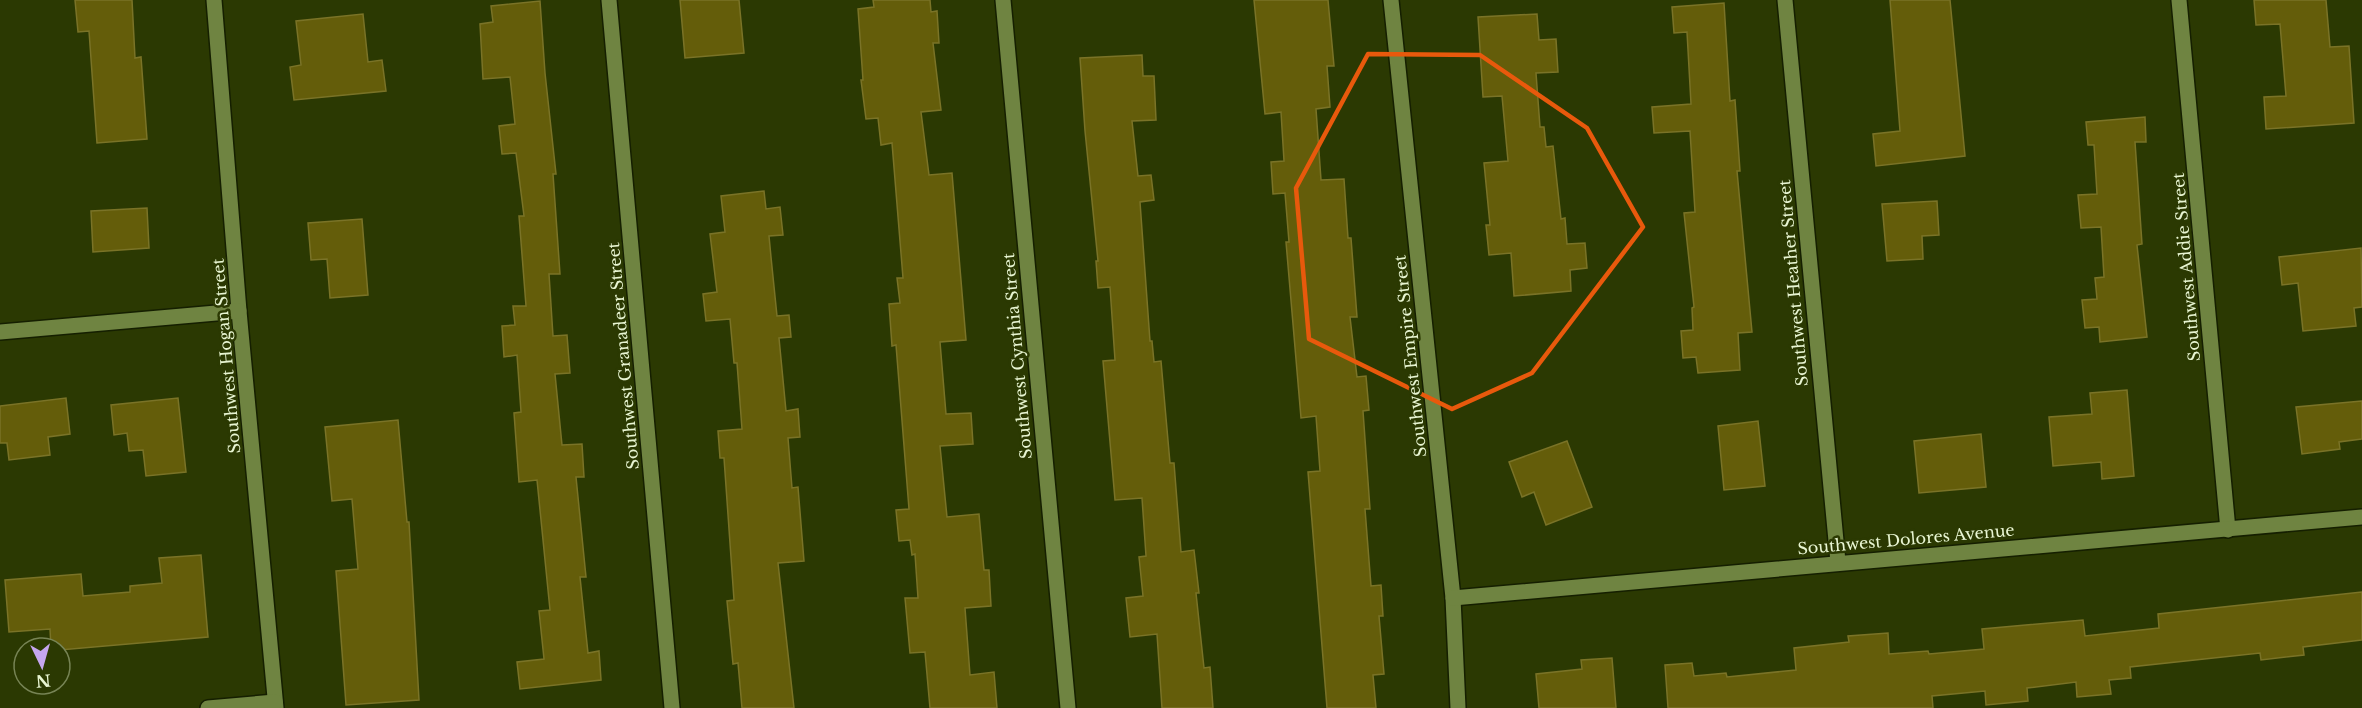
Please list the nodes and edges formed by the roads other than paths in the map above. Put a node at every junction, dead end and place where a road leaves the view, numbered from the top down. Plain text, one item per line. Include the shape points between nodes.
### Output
1 (214, 0) edge
2 (609, 0) edge
3 (1003, 0) edge
4 (1391, 0) edge
5 (1785, 0) edge
6 (2179, 0) edge
7 (239, 311) junction
8 (0, 332) edge
9 (2362, 517) edge
10 (2228, 530) junction
11 (1838, 562) junction
12 (1453, 598) junction
13 (275, 705) edge
14 (208, 708) edge
15 (672, 708) edge
16 (1068, 708) edge
17 (1458, 708) edge

1 - 7 street, Southwest Hogan Street
2 - 15 street, Southwest Granadeer Street
3 - 16 street, Southwest Cynthia Street
4 - 12 street, Southwest Empire Street
5 - 11 street, Southwest Heather Street
6 - 10 street, Southwest Addie Street
7 - 8 street
7 - 13 street, Southwest Hogan Street
9 - 10 street, Southwest Dolores Avenue
10 - 11 street, Southwest Dolores Avenue
11 - 12 street, Southwest Dolores Avenue
12 - 17 street, Southwest Empire Street
13 - 14 street

